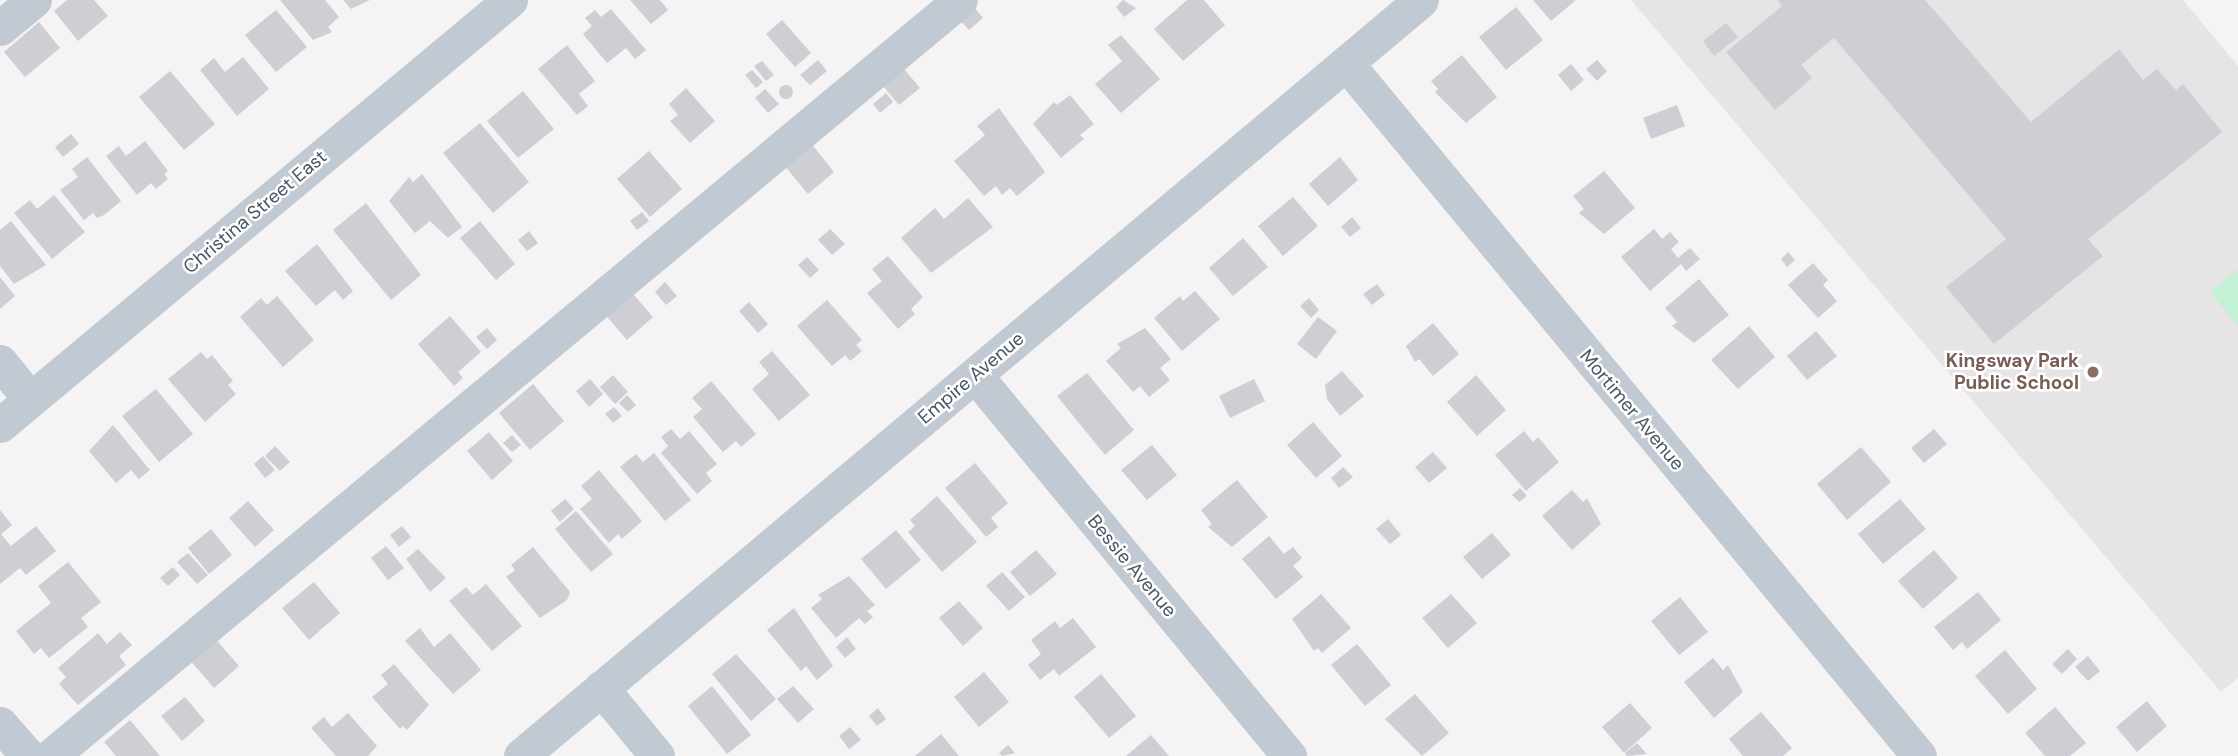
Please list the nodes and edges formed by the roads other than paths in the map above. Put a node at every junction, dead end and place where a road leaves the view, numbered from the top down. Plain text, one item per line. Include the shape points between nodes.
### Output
1 (34, 0) edge
2 (510, 0) edge
3 (960, 0) edge
4 (1421, 0) edge
5 (0, 28) edge
6 (1346, 63) junction
7 (0, 362) edge
8 (975, 375) junction
9 (30, 399) junction
10 (0, 425) edge
11 (601, 688) junction
12 (0, 724) edge
13 (27, 756) edge
14 (51, 756) edge
15 (521, 756) edge
16 (657, 756) edge
17 (1289, 756) edge
18 (1919, 756) edge

1 - 5 street
2 - 9 street, Christina Street East
3 - 14 street
4 - 6 street, Empire Avenue
6 - 8 street, Empire Avenue
6 - 18 street, Mortimer Avenue
7 - 9 street
8 - 11 street, Empire Avenue
8 - 17 street, Bessie Avenue
9 - 10 street, Christina Street East
11 - 15 street, Empire Avenue
11 - 16 street
12 - 13 street

